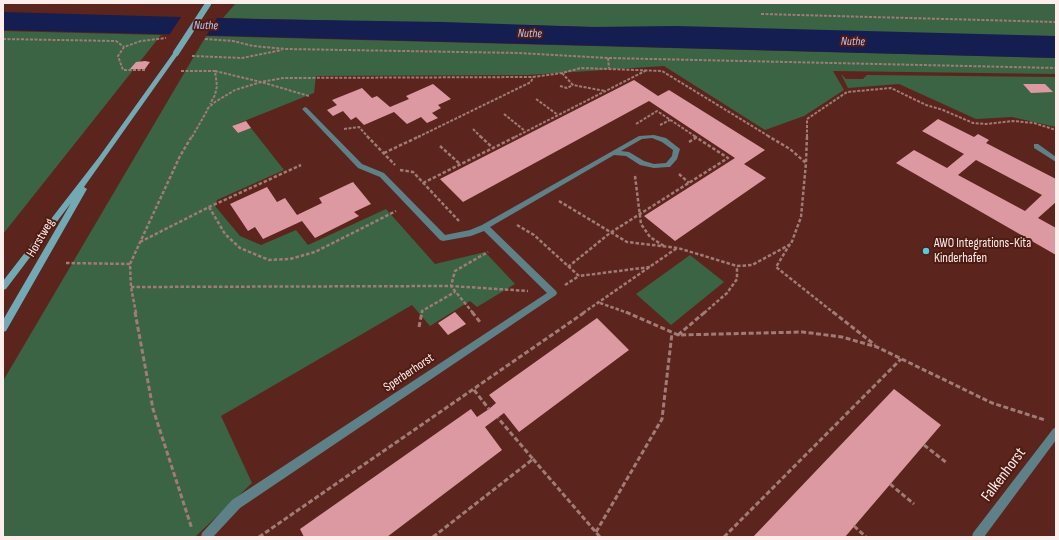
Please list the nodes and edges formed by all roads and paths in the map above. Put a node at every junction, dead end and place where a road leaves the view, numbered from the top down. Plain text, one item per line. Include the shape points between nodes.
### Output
1 (208, 3) edge
2 (761, 14) dead end
3 (1056, 22) edge
4 (166, 38) dead end
5 (3, 39) edge
6 (205, 39) dead end
7 (124, 48) junction
8 (286, 50) junction
9 (189, 56) dead end
10 (608, 58) junction
11 (609, 68) junction
12 (1056, 68) edge
13 (145, 70) dead end
14 (647, 70) junction
15 (179, 71) dead end
16 (215, 71) junction
17 (562, 73) junction
18 (534, 77) junction
19 (261, 82) junction
20 (573, 85) junction
21 (560, 86) dead end
22 (605, 91) junction
23 (310, 96) dead end
24 (536, 99) dead end
25 (208, 109) junction
26 (305, 109) dead end
27 (504, 114) dead end
28 (558, 115) junction
29 (670, 120) dead end
30 (343, 129) dead end
31 (473, 129) dead end
32 (1056, 130) edge
33 (525, 131) junction
34 (440, 146) dead end
35 (1036, 146) dead end
36 (493, 148) junction
37 (384, 153) junction
38 (613, 153) junction
39 (633, 158) junction
40 (101, 159) junction
41 (1056, 160) edge
42 (806, 163) junction
43 (460, 164) junction
44 (301, 165) dead end
45 (423, 183) junction
46 (545, 192) junction
47 (410, 204) junction
48 (209, 207) junction
49 (639, 214) junction
50 (502, 217) junction
51 (485, 227) junction
52 (470, 232) junction
53 (610, 233) junction
54 (140, 242) junction
55 (503, 244) junction
56 (791, 244) junction
57 (664, 247) junction
58 (678, 248) junction
59 (66, 263) dead end
60 (130, 264) junction
61 (737, 266) junction
62 (568, 267) junction
63 (651, 267) junction
64 (579, 276) junction
65 (131, 286) junction
66 (451, 286) junction
67 (3, 287) edge
68 (455, 292) junction
69 (553, 293) junction
70 (600, 303) junction
71 (420, 327) dead end
72 (3, 328) edge
73 (672, 333) junction
74 (678, 334) junction
75 (491, 335) junction
76 (877, 347) junction
77 (901, 358) junction
78 (474, 390) junction
79 (489, 408) dead end
80 (498, 418) dead end
81 (1049, 421) dead end
82 (1056, 432) edge
83 (924, 445) dead end
84 (532, 459) junction
85 (947, 464) dead end
86 (890, 484) dead end
87 (914, 504) dead end
88 (854, 526) dead end
89 (596, 532) junction
90 (194, 537) edge
91 (206, 537) edge
92 (259, 537) edge
93 (433, 537) edge
94 (600, 537) edge
95 (724, 537) edge
96 (866, 537) edge
97 (977, 537) edge

1 - 40 street, Horstweg, bridge via 176,54
2 - 3 path
4 - 7 path via 141,41
5 - 7 path via 116,41
6 - 8 path
7 - 13 path via 118,56 123,70
8 - 9 path via 242,58
8 - 10 path via 519,53
10 - 11 path
10 - 12 path
11 - 14 path
11 - 17 path via 581,68
14 - 22 path
14 - 42 path via 662,71 790,149
15 - 16 path
16 - 19 path
16 - 25 path via 218,86
17 - 18 path
17 - 20 path
18 - 19 path via 283,78
18 - 37 path via 531,82
19 - 23 path
19 - 25 path via 234,90
20 - 21 path via 567,88
20 - 22 path
22 - 28 path
24 - 28 path
25 - 54 path via 180,156
26 - 47 street via 360,166 382,175
27 - 33 path
28 - 33 path
29 - 49 path via 728,158
30 - 37 path via 358,127
31 - 36 path
32 - 42 path via 1013,121 973,123 891,88 847,92 807,119
33 - 36 path
34 - 43 path
35 - 41 street
36 - 43 path
37 - 45 path via 401,171 413,172
38 - 39 street via 627,154
38 - 39 street via 641,137 652,136 677,149 676,157 668,164 654,166
38 - 46 street
39 - 49 path
40 - 67 street, Horstweg
40 - 72 street, Horstweg
42 - 56 path via 801,217
43 - 45 path
44 - 48 path
45 - 52 path
46 - 50 street
46 - 53 path
47 - 48 path via 315,252 290,259 268,260 240,248 225,234
47 - 52 street via 443,238
48 - 54 path
49 - 53 path
49 - 57 path via 641,224 650,237
50 - 51 street
50 - 62 path via 534,235
51 - 52 street
51 - 55 street
53 - 57 path via 627,242
53 - 62 path
54 - 60 path
55 - 66 path via 455,271
55 - 69 street
56 - 61 path via 752,265
56 - 76 path via 776,268
57 - 58 path
58 - 61 path
58 - 63 path
59 - 60 path
60 - 65 path
61 - 74 path via 737,279 727,293
62 - 64 path
63 - 64 path
63 - 70 path
64 - 69 path
65 - 66 path
65 - 90 path via 153,409
66 - 68 path
66 - 69 path
68 - 71 path via 422,311
68 - 75 path
69 - 75 street, Sperberhorst
70 - 73 path via 632,314
70 - 78 path
73 - 74 path
73 - 89 path via 662,418
74 - 76 path via 803,332 842,337
75 - 91 street, Sperberhorst via 236,504
76 - 77 path
77 - 81 path via 992,403
77 - 95 path
78 - 79 path
78 - 92 path
80 - 84 path
82 - 97 street, Falkenhorst
83 - 85 path
84 - 89 path
84 - 93 path
86 - 87 path
88 - 96 path
89 - 94 path

